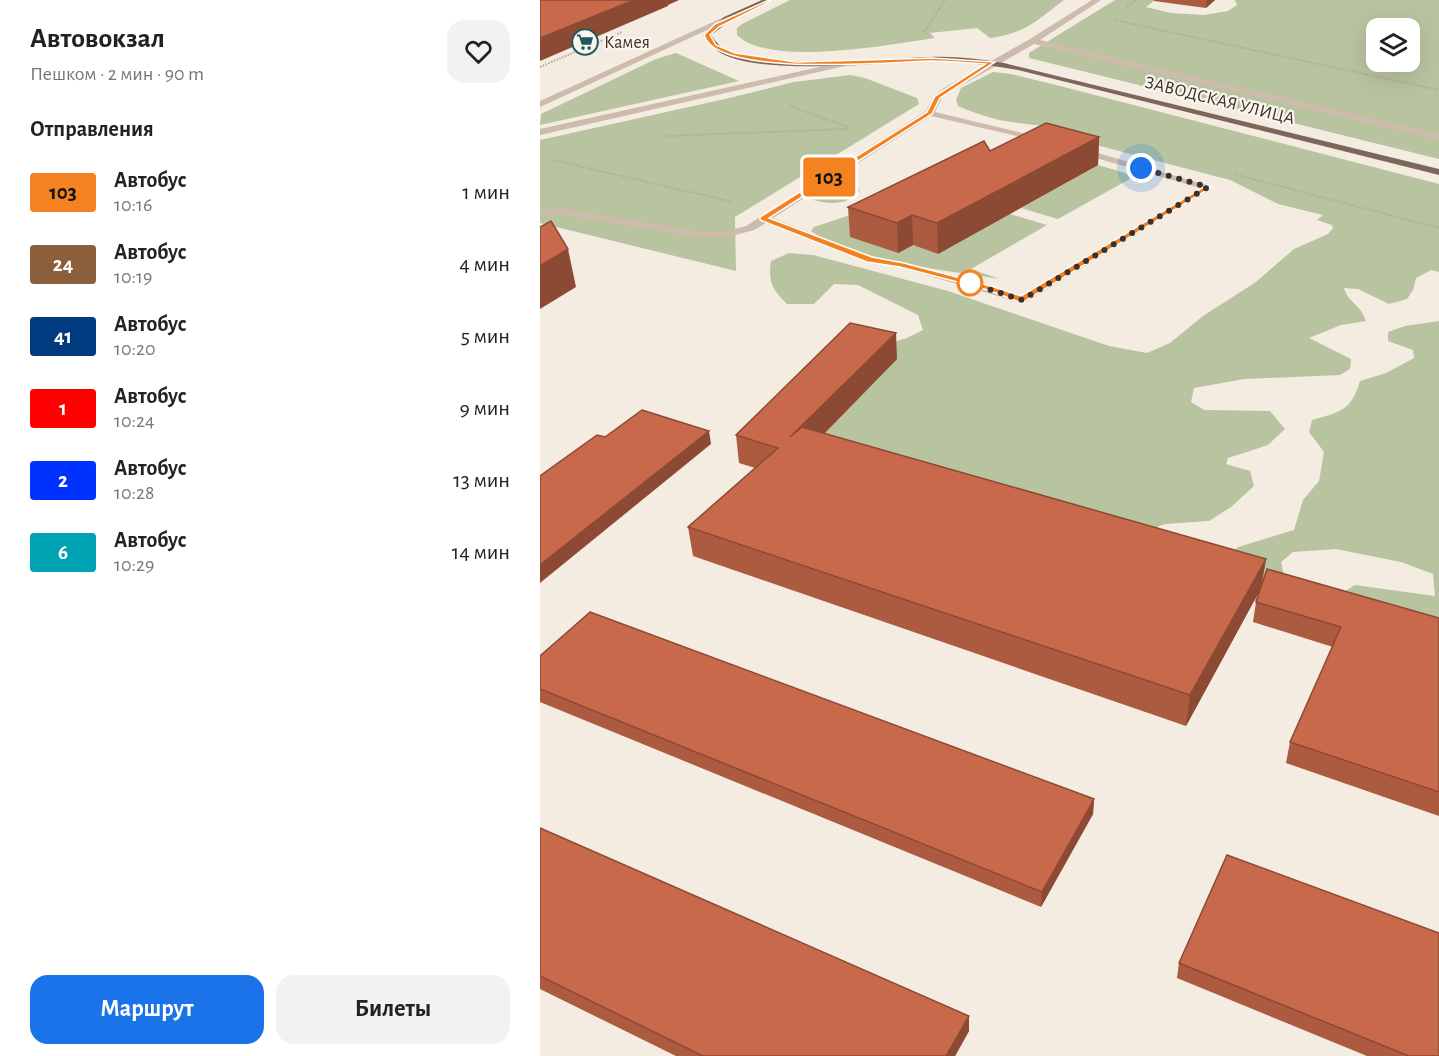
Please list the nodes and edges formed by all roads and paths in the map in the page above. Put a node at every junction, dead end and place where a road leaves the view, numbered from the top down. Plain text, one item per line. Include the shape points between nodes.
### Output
1 (768, 0) edge
2 (945, 0) edge
3 (1097, 0) edge
4 (1136, 0) edge
5 (727, 19) junction
6 (929, 39) dead end
7 (1033, 41) junction
8 (992, 62) junction
9 (842, 64) junction
10 (1439, 90) edge
11 (540, 104) edge
12 (788, 105) dead end
13 (930, 113) junction
14 (540, 132) edge
15 (660, 136) dead end
16 (1439, 136) edge
17 (552, 160) dead end
18 (1439, 172) edge
19 (741, 204) dead end
20 (540, 212) edge
21 (763, 218) junction

1 - 5 main road
2 - 6 path via 923,34
3 - 7 street
4 - 10 path via 1111,19
5 - 9 main road, ЗАВОДСКАЯ УЛИЦА via 707,35 722,50 768,61
5 - 11 street
7 - 8 street
7 - 16 street
8 - 9 main road, ЗАВОДСКАЯ УЛИЦА via 932,59
8 - 13 street via 938,97
8 - 18 main road, ЗАВОДСКАЯ УЛИЦА
9 - 14 street
12 - 15 path via 854,128
13 - 21 street
13 - 21 street via 1208,187 1022,300 912,267 870,260
17 - 19 path
20 - 21 street via 703,235 736,232

